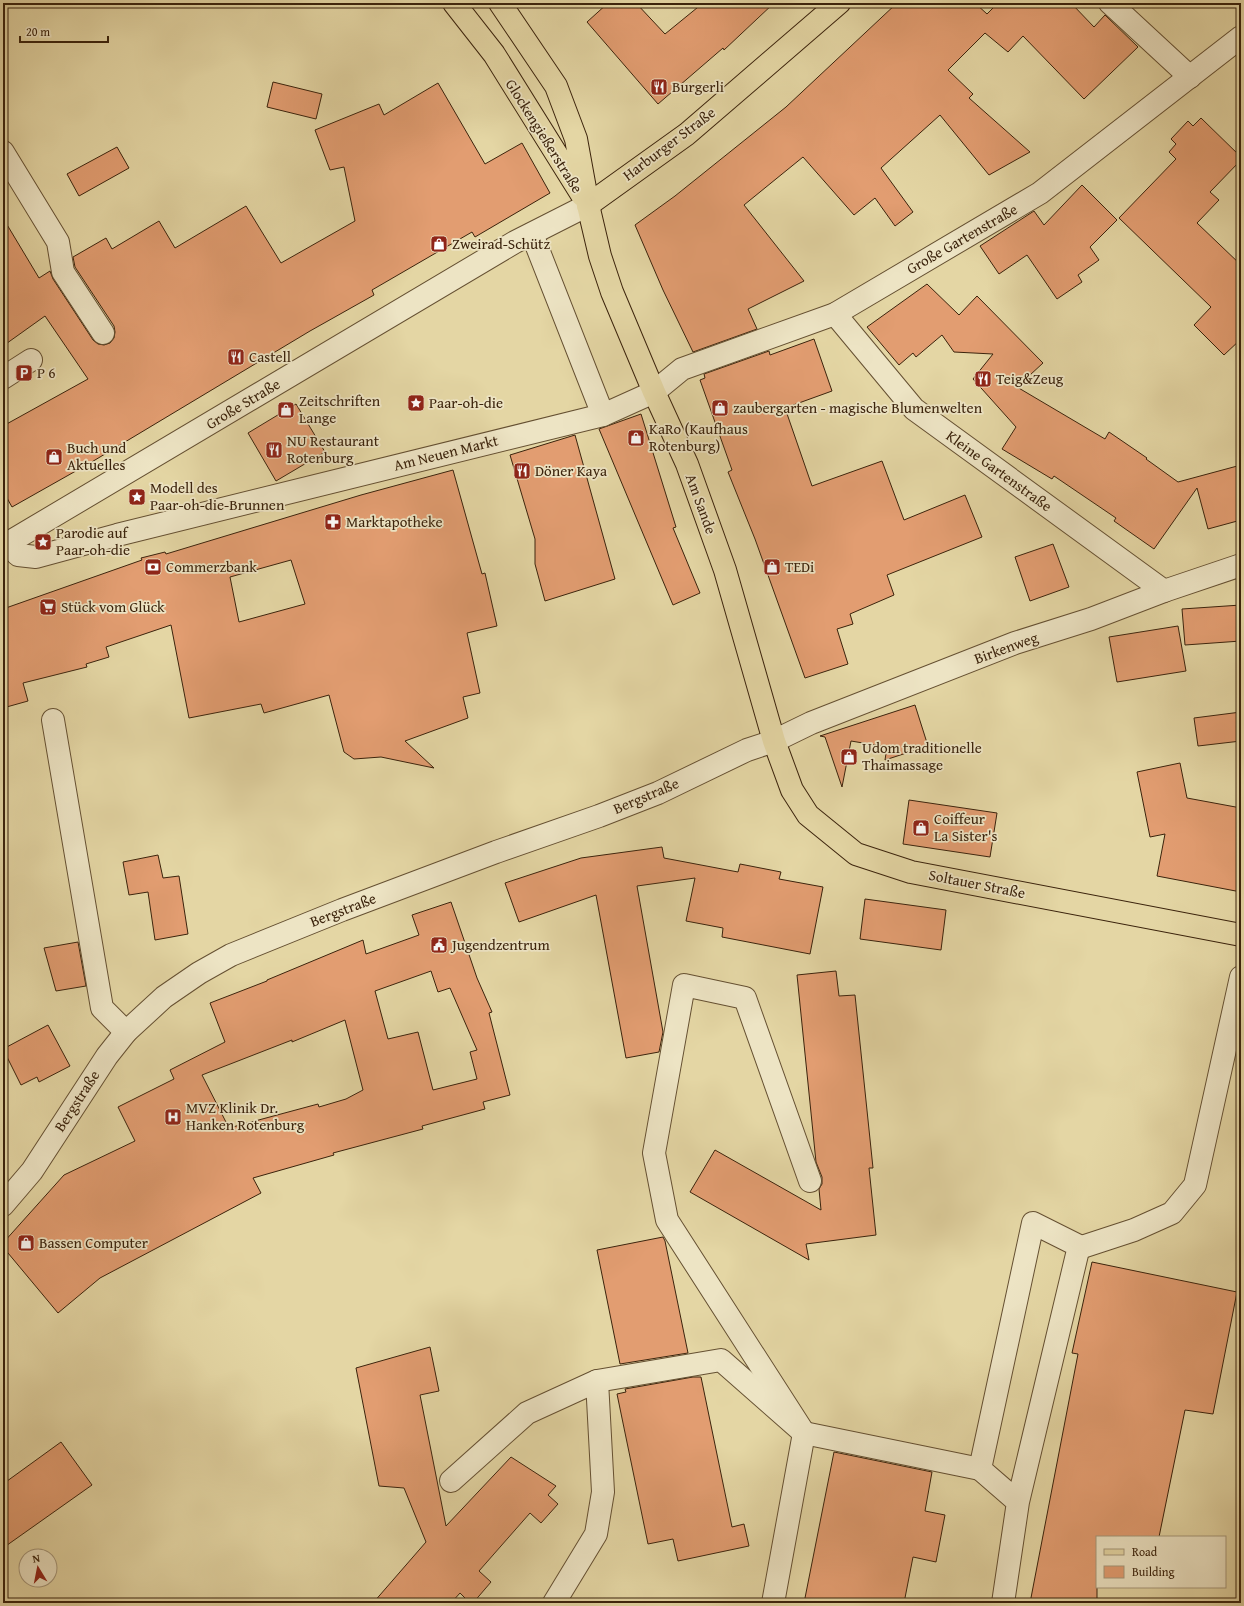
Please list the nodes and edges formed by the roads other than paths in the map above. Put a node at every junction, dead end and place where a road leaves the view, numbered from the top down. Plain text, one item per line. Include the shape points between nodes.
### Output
1 (454, 3) edge
2 (500, 3) edge
3 (839, 3) edge
4 (1110, 3) edge
5 (1241, 37) edge
6 (1190, 77) junction
7 (3, 152) edge
8 (588, 205) junction
9 (532, 234) junction
10 (836, 314) junction
11 (103, 333) dead end
12 (31, 360) dead end
13 (3, 378) edge
14 (654, 392) junction
15 (603, 415) junction
16 (5, 545) edge
17 (1241, 565) edge
18 (1164, 591) junction
19 (53, 720) dead end
20 (774, 741) junction
21 (1241, 934) edge
22 (1241, 976) edge
23 (126, 1032) junction
24 (810, 1181) dead end
25 (3, 1205) edge
26 (1079, 1248) junction
27 (596, 1381) junction
28 (804, 1433) junction
29 (980, 1469) junction
30 (451, 1481) dead end
31 (1018, 1502) junction
32 (554, 1603) edge
33 (773, 1603) edge
34 (1003, 1603) edge

1 - 8 main road, Glockengießerstraße via 494,54
2 - 8 main road, Glockengießerstraße via 556,86 576,139
3 - 8 main road, Harburger Straße via 686,134
4 - 6 street
5 - 6 street, Große Gartenstraße
6 - 10 street, Große Gartenstraße via 1040,193
7 - 11 street via 58,242 63,272
8 - 9 street, Große Straße
8 - 14 main road, Am Sande via 612,292
9 - 15 street
9 - 16 street, Große Straße
10 - 14 street, Große Gartenstraße via 682,369
10 - 18 street, Kleine Gartenstraße via 914,409
12 - 13 street
14 - 15 street, Am Neuen Markt
14 - 20 main road, Am Sande via 687,464 725,570
15 - 16 street, Am Neuen Markt via 36,557 18,556
17 - 18 street, Birkenweg
18 - 20 street, Birkenweg via 1015,643 811,723
19 - 23 street via 102,1008
20 - 21 main road, Soltauer Straße via 792,790 808,814 856,854 911,872
20 - 23 street, Bergstraße via 747,750 658,793 489,854 231,955 164,997
22 - 26 street via 1196,1184 1172,1212 1134,1230
23 - 25 street, Bergstraße via 107,1056 32,1171
24 - 28 street via 745,998 684,986 654,1153 667,1220
26 - 29 street via 1033,1223
26 - 31 street
27 - 28 street via 721,1360
27 - 30 street via 527,1413
27 - 32 street via 603,1492 596,1534
28 - 29 street
28 - 33 street
29 - 31 street
31 - 34 street

